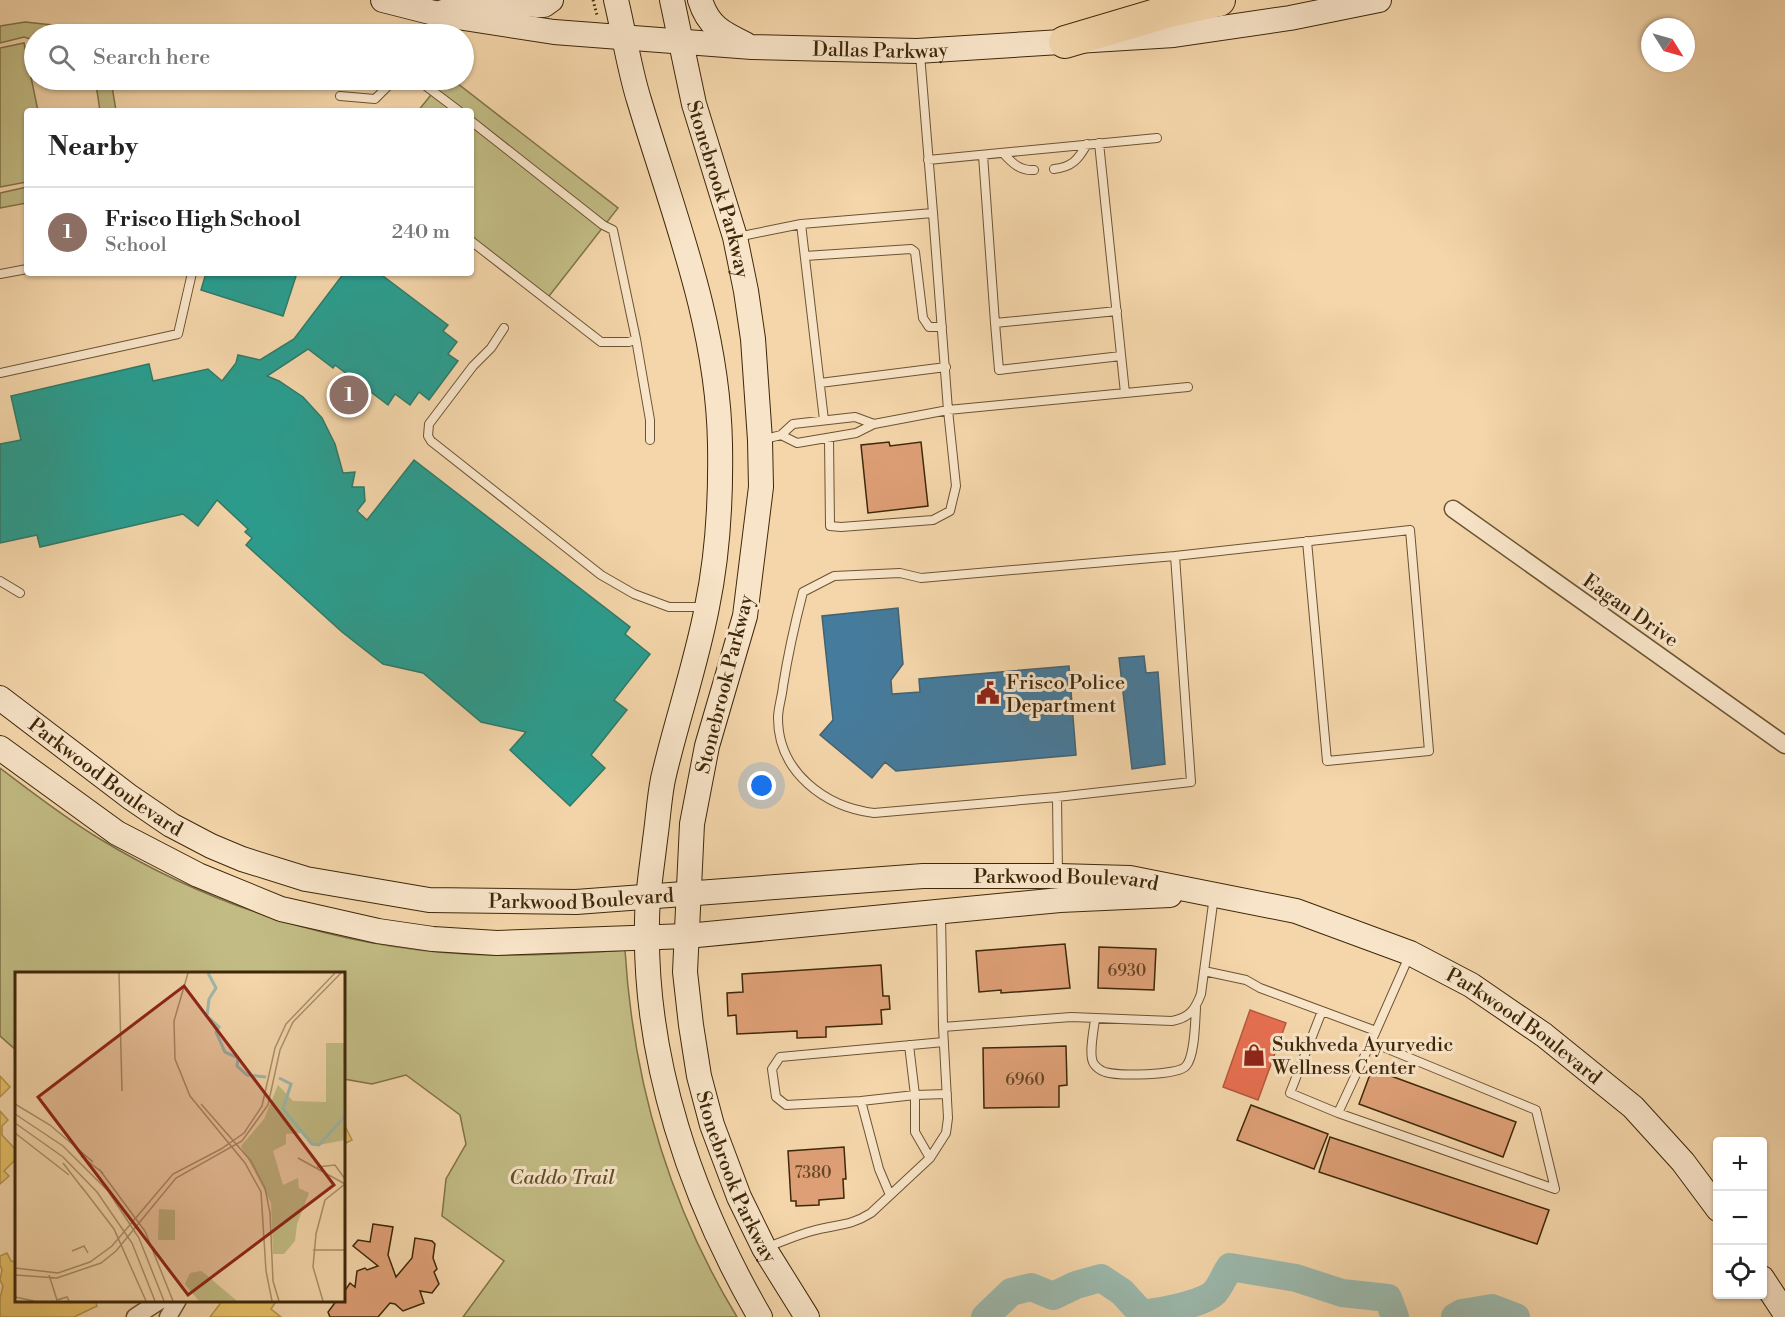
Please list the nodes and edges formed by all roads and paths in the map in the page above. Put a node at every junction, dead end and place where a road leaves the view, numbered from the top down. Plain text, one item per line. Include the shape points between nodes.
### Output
1 (383, 0) edge
2 (551, 0) edge
3 (593, 0) edge
4 (1219, 0) edge
5 (1379, 0) edge
6 (674, 8) edge
7 (702, 8) edge
8 (611, 9) edge
9 (438, 14) junction
10 (625, 37) junction
11 (681, 42) junction
12 (1065, 42) junction
13 (752, 47) junction
14 (919, 50) junction
15 (384, 90) edge
16 (431, 90) edge
17 (340, 96) dead end
18 (455, 108) edge
19 (474, 123) edge
20 (1157, 138) dead end
21 (1099, 143) junction
22 (1087, 144) junction
23 (1003, 153) junction
24 (983, 155) junction
25 (928, 160) junction
26 (1054, 169) dead end
27 (1034, 170) dead end
28 (933, 213) junction
29 (801, 224) junction
30 (735, 237) junction
31 (474, 243) edge
32 (805, 256) junction
33 (24, 270) edge
34 (0, 274) edge
35 (191, 276) edge
36 (1117, 311) junction
37 (995, 323) junction
38 (942, 327) junction
39 (504, 328) dead end
40 (636, 339) junction
41 (1121, 356) junction
42 (946, 367) junction
43 (0, 373) edge
44 (820, 383) junction
45 (1188, 387) dead end
46 (1125, 393) junction
47 (948, 410) junction
48 (824, 420) junction
49 (874, 423) junction
50 (771, 438) junction
51 (829, 438) junction
52 (650, 440) dead end
53 (720, 441) junction
54 (1453, 508) dead end
55 (1307, 541) junction
56 (1175, 556) junction
57 (0, 581) edge
58 (20, 593) dead end
59 (707, 607) junction
60 (0, 698) edge
61 (1785, 745) edge
62 (0, 748) edge
63 (1057, 797) junction
64 (1059, 888) junction
65 (386, 893) junction
66 (688, 893) junction
67 (1214, 894) junction
68 (649, 896) junction
69 (941, 911) junction
70 (378, 931) junction
71 (687, 936) junction
72 (646, 937) junction
73 (1410, 953) junction
74 (1204, 971) junction
75 (1196, 1007) junction
76 (1322, 1011) junction
77 (1095, 1019) junction
78 (943, 1027) junction
79 (1376, 1031) junction
80 (944, 1042) junction
81 (1371, 1042) junction
82 (909, 1045) junction
83 (947, 1094) junction
84 (915, 1095) junction
85 (861, 1101) junction
86 (1338, 1113) junction
87 (930, 1158) junction
88 (890, 1195) junction
89 (1713, 1202) edge
90 (764, 1248) junction
91 (731, 1264) junction
92 (1767, 1285) edge
93 (158, 1302) edge
94 (177, 1302) edge
95 (1785, 1312) edge
96 (135, 1317) edge
97 (168, 1317) edge
98 (760, 1317) edge
99 (807, 1317) edge

1 - 9 main road, Dallas Parkway
2 - 9 main road via 544,5 479,1
3 - 8 path
4 - 12 highway
5 - 12 main road, Dallas Parkway via 1174,35
6 - 11 main road, Stonebrook Parkway
7 - 13 main road via 724,34
8 - 10 main road, Stonebrook Parkway
9 - 10 main road, Dallas Parkway via 554,32
10 - 11 main road, Dallas Parkway
10 - 53 main road, Stonebrook Parkway via 638,95 699,297 715,369
11 - 13 main road, Dallas Parkway
11 - 30 main road, Stonebrook Parkway via 694,104
12 - 14 main road, Dallas Parkway
13 - 14 main road, Dallas Parkway
14 - 25 lane
15 - 17 lane via 375,99
16 - 18 lane
19 - 40 lane via 613,230
20 - 21 lane
21 - 22 lane
21 - 36 lane
22 - 23 lane
22 - 26 lane via 1078,160 1066,168
23 - 24 lane
23 - 27 lane via 1014,165
24 - 25 lane
24 - 37 lane
25 - 28 lane
28 - 29 lane
28 - 38 lane
29 - 30 lane
29 - 32 lane
30 - 50 main road, Stonebrook Parkway
31 - 40 lane via 601,342
32 - 38 lane via 911,249 915,252 923,318 929,327
32 - 44 lane
33 - 34 lane
35 - 43 lane via 178,334
36 - 37 lane
36 - 41 lane
37 - 41 lane via 999,370
38 - 42 lane
39 - 59 lane via 429,424 431,441 601,576 669,607
40 - 52 lane
41 - 46 lane
42 - 44 lane
42 - 47 lane
44 - 48 lane
45 - 46 lane
46 - 47 lane
47 - 49 lane
47 - 51 lane via 956,486 950,511 933,520 830,526
48 - 49 lane via 855,417
48 - 50 lane via 793,424
49 - 51 lane via 856,434
50 - 51 lane via 797,443
50 - 53 main road
50 - 66 main road, Stonebrook Parkway via 745,616 698,788
53 - 59 main road, Stonebrook Parkway via 718,531
54 - 61 street, Eagan Drive
55 - 55 lane via 1410,530 1429,751 1327,761
55 - 56 lane
56 - 63 lane via 1191,782
56 - 63 lane via 921,578 900,573 834,576 803,592 778,717 789,759 815,791 835,804 874,813
57 - 58 lane
59 - 68 main road, Stonebrook Parkway via 662,783
60 - 65 main road, Parkwood Boulevard via 130,797 211,846 275,871
62 - 70 main road, Parkwood Boulevard via 117,833 198,875 281,909
63 - 64 lane
64 - 66 main road, Parkwood Boulevard via 923,876
64 - 67 main road, Parkwood Boulevard via 1130,878
64 - 69 main road, Parkwood Boulevard
65 - 68 main road, Parkwood Boulevard via 429,900 507,902
65 - 70 main road
66 - 68 main road, Parkwood Boulevard
66 - 71 main road, Stonebrook Parkway
67 - 73 main road, Parkwood Boulevard via 1296,911
67 - 74 lane
68 - 72 main road, Stonebrook Parkway
69 - 71 main road, Parkwood Boulevard
69 - 78 lane
70 - 72 main road, Parkwood Boulevard via 497,943
71 - 72 main road, Parkwood Boulevard
71 - 90 main road, Stonebrook Parkway via 686,972 699,1076 712,1125 739,1197
72 - 91 main road, Stonebrook Parkway via 649,982 668,1096 690,1171
73 - 79 lane
73 - 89 main road, Parkwood Boulevard via 1471,985 1544,1035 1633,1107
74 - 75 lane
74 - 76 lane via 1246,980
75 - 77 lane via 1189,1016 1172,1021
75 - 77 lane via 1191,1055 1186,1066 1176,1072 1103,1072 1091,1057
76 - 79 lane
76 - 86 lane via 1290,1093
77 - 78 lane via 1071,1017
78 - 80 lane
79 - 81 lane
80 - 82 lane
80 - 83 lane
81 - 86 lane
81 - 86 lane via 1536,1110 1555,1189
82 - 84 lane
82 - 85 lane via 780,1057 772,1070 776,1097 786,1105
83 - 84 lane
83 - 87 lane via 945,1133
84 - 85 lane
84 - 87 lane via 915,1132
85 - 88 lane
87 - 88 lane
88 - 90 lane via 860,1220 810,1231
90 - 91 main road
90 - 99 main road, Stonebrook Parkway
91 - 98 main road, Stonebrook Parkway
92 - 95 main road
93 - 96 street
94 - 97 street

